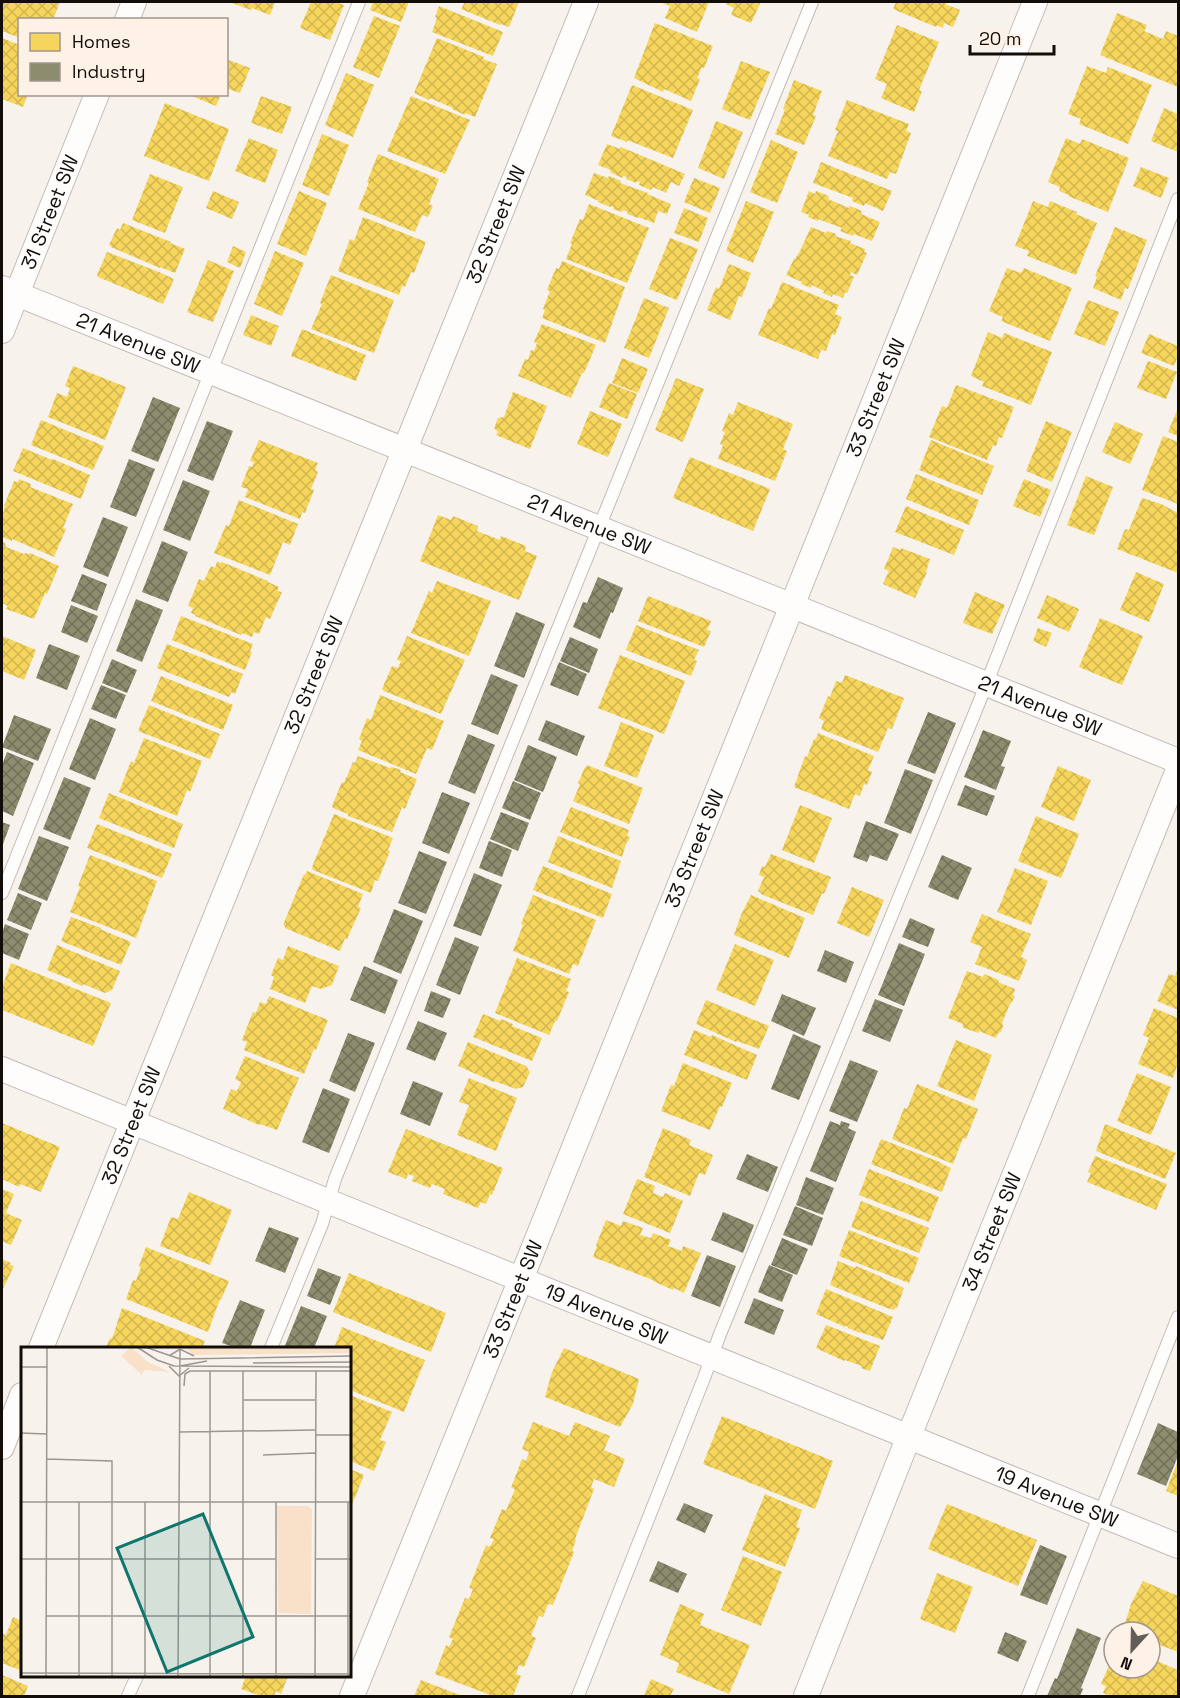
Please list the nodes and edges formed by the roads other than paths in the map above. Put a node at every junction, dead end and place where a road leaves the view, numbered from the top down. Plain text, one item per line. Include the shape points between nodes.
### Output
1 (134, 2) edge
2 (359, 2) edge
3 (586, 2) edge
4 (812, 2) edge
5 (1035, 2) edge
6 (128, 18) edge
7 (96, 96) edge
8 (1179, 199) edge
9 (9, 291) edge
10 (2, 332) edge
11 (210, 372) junction
12 (405, 450) junction
13 (599, 528) junction
14 (792, 605) junction
15 (986, 684) junction
16 (1179, 761) edge
17 (1179, 770) edge
18 (2, 893) edge
19 (2, 1069) edge
20 (133, 1122) junction
21 (329, 1201) junction
22 (521, 1279) junction
23 (1179, 1317) edge
24 (41, 1347) edge
25 (271, 1347) edge
26 (712, 1356) junction
27 (21, 1398) edge
28 (909, 1436) junction
29 (2, 1447) edge
30 (1100, 1514) junction
31 (1179, 1546) edge
32 (137, 1677) edge
33 (128, 1696) edge
34 (352, 1696) edge
35 (578, 1696) edge
36 (806, 1696) edge
37 (1028, 1696) edge

1 - 6 street
2 - 11 lane
3 - 12 street, 32 Street SW
4 - 13 lane
5 - 14 street, 33 Street SW
7 - 9 street, 31 Street SW
8 - 15 lane
9 - 10 street, 31 Street SW
9 - 11 street, 21 Avenue SW
11 - 12 street, 21 Avenue SW
11 - 18 lane
12 - 13 street, 21 Avenue SW
12 - 20 street, 32 Street SW
13 - 14 street, 21 Avenue SW
13 - 21 lane
14 - 15 street, 21 Avenue SW
14 - 22 street, 33 Street SW
15 - 16 street, 21 Avenue SW
15 - 26 lane
17 - 28 street, 34 Street SW
19 - 20 street, 19 Avenue SW
20 - 21 street, 19 Avenue SW
20 - 24 street, 32 Street SW
21 - 22 street, 19 Avenue SW
21 - 25 lane
22 - 26 street, 19 Avenue SW
22 - 34 street, 33 Street SW
23 - 30 lane
26 - 28 street, 19 Avenue SW
26 - 35 lane
27 - 29 street
28 - 30 street, 19 Avenue SW
28 - 36 street, 34 Street SW
30 - 31 street, 19 Avenue SW
30 - 37 lane
32 - 33 lane

